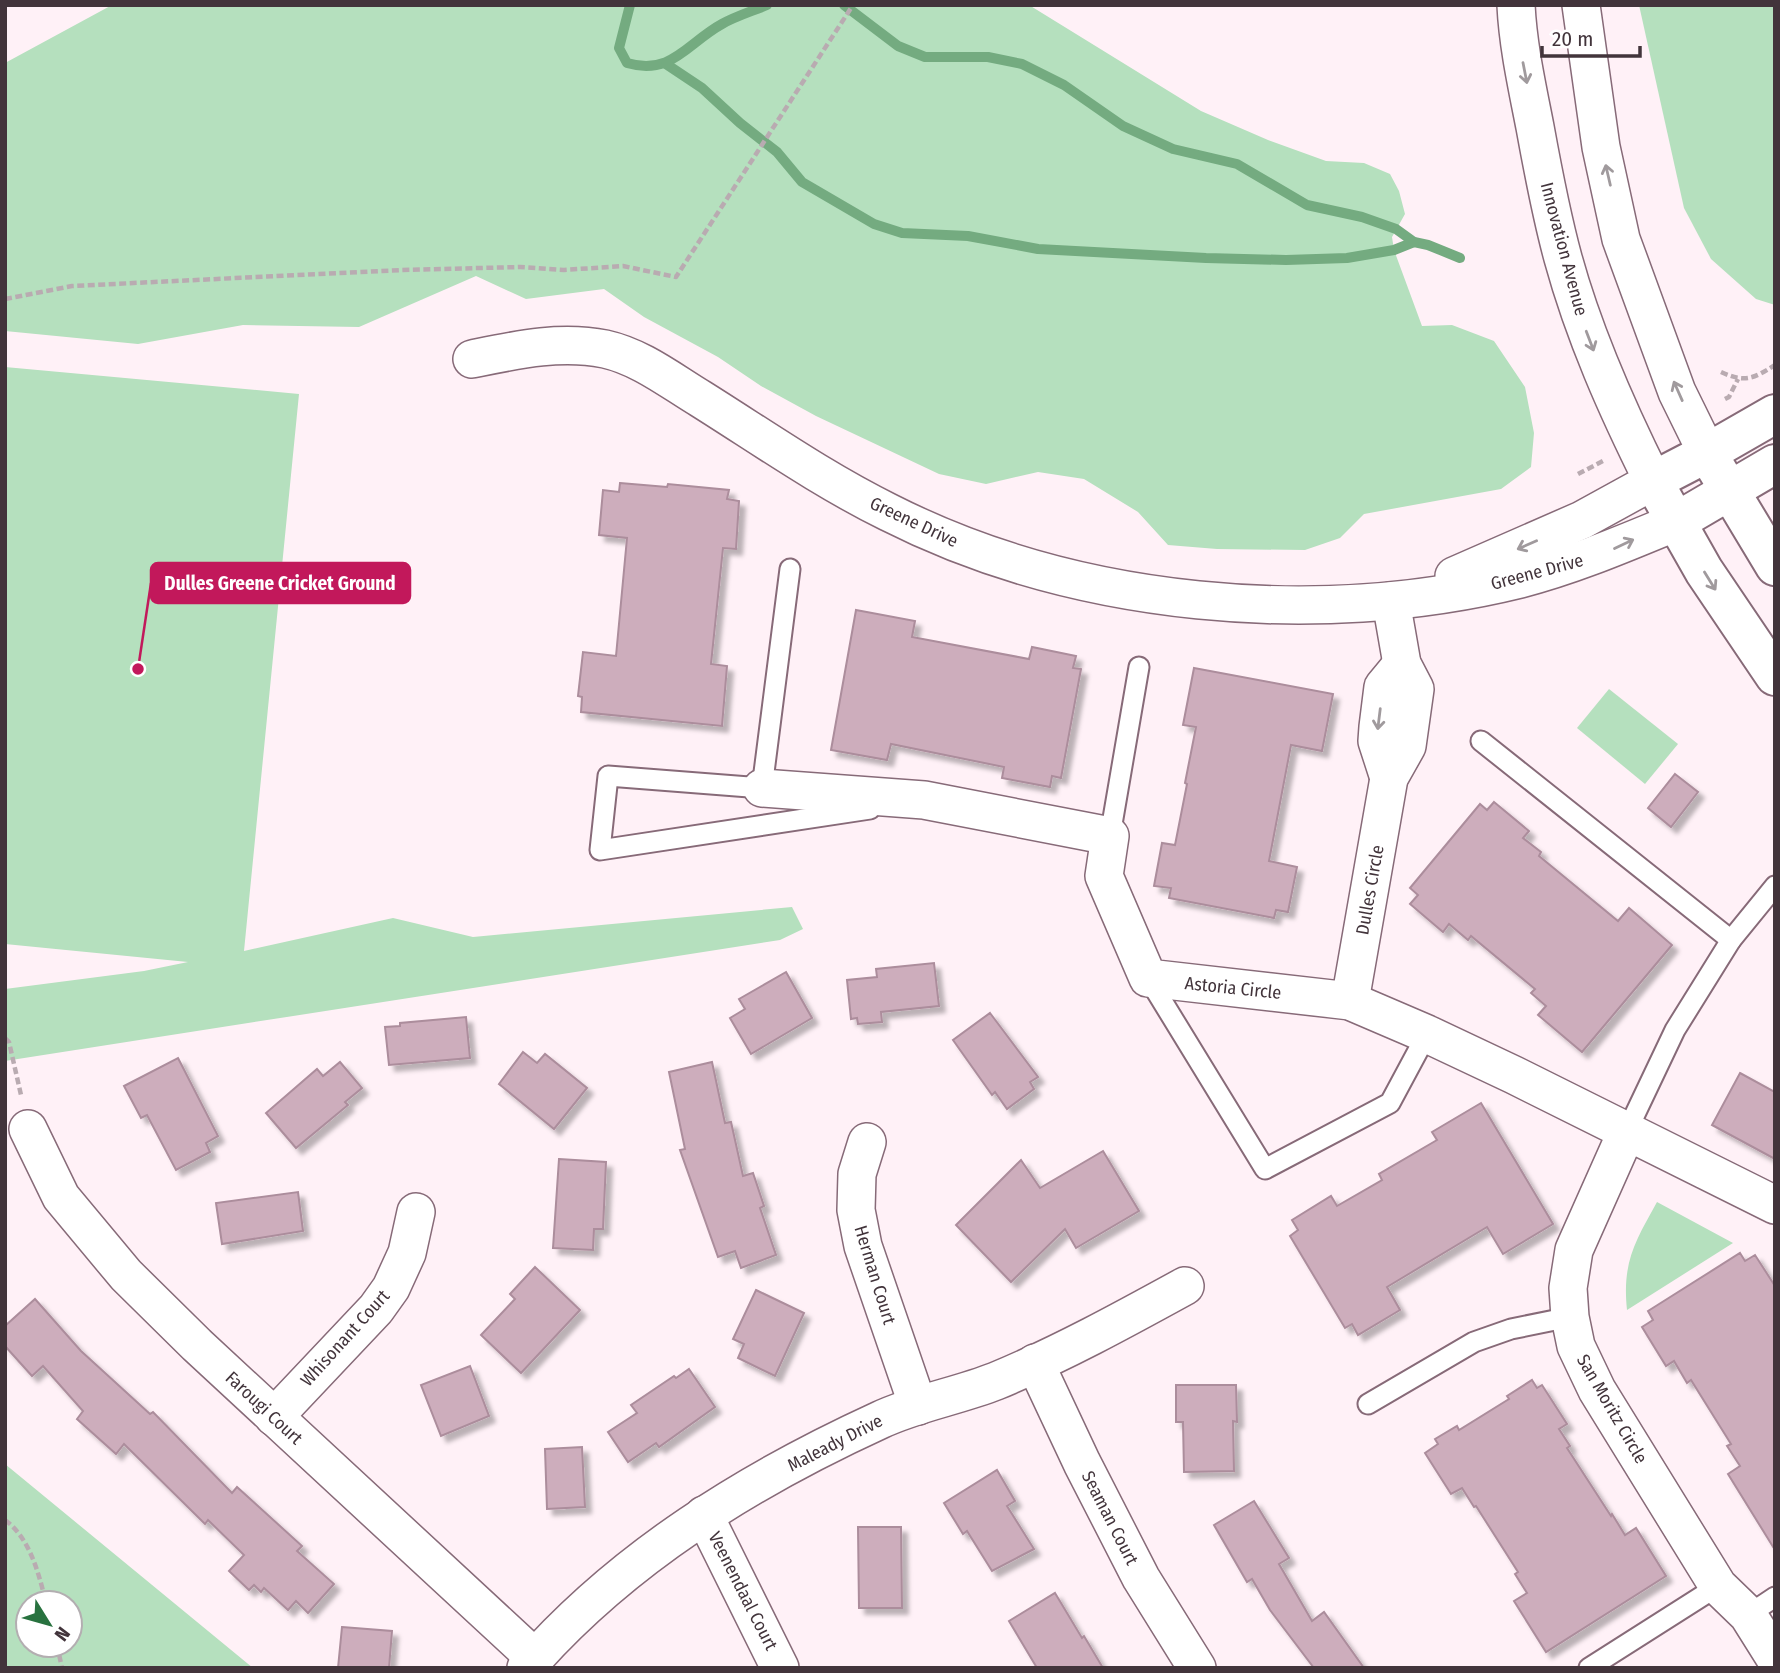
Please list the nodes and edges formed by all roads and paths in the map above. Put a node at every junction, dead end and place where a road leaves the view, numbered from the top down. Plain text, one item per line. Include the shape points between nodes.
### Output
1 (853, 5) edge
2 (1516, 5) edge
3 (1581, 5) edge
4 (5, 299) edge
5 (472, 359) dead end
6 (1775, 365) edge
7 (1721, 372) dead end
8 (1738, 379) junction
9 (1728, 397) dead end
10 (1775, 414) edge
11 (1707, 453) junction
12 (1775, 464) edge
13 (1653, 481) junction
14 (1729, 492) junction
15 (1676, 522) junction
16 (1775, 566) edge
17 (790, 569) dead end
18 (1391, 601) junction
19 (1139, 667) dead end
20 (1775, 676) edge
21 (1481, 741) dead end
22 (762, 788) junction
23 (925, 800) junction
24 (1110, 836) junction
25 (1775, 886) edge
26 (1731, 940) junction
27 (1149, 978) junction
28 (1350, 1001) junction
29 (1427, 1034) junction
30 (5, 1038) edge
31 (28, 1129) joint
32 (1627, 1131) junction
33 (867, 1142) dead end
34 (1775, 1205) edge
35 (416, 1212) dead end
36 (1185, 1286) dead end
37 (1570, 1317) junction
38 (1035, 1363) junction
39 (1368, 1404) dead end
40 (918, 1406) junction
41 (274, 1417) junction
42 (704, 1515) junction
43 (5, 1520) edge
44 (1718, 1586) junction
45 (42, 1589) edge
46 (1761, 1606) edge
47 (1775, 1658) edge
48 (531, 1663) edge
49 (780, 1668) edge
50 (1197, 1668) edge
51 (1589, 1668) edge

1 - 4 path via 676,277 623,266 402,270 72,286
2 -> 13 street, Innovation Avenue via 1518,40 1563,259 1603,373
11 -> 3 street via 1677,392 1621,239 1601,146
5 - 18 street, Greene Drive via 562,344 607,350 643,363 885,511 1022,565 1102,585 1211,601
6 - 8 path via 1754,377
7 - 8 path
8 - 9 path
10 - 11 street
11 - 13 street
11 - 14 street
12 - 14 street
13 - 15 street, Innovation Avenue
13 -> 18 street, Greene Drive via 1582,520
14 - 15 street
14 - 16 street
18 -> 15 street, Greene Drive via 1552,570
15 -> 20 street, Innovation Avenue via 1718,594
17 - 22 lane
18 - 28 street, Dulles Circle via 1402,664 1383,687 1377,741 1389,778
19 - 24 lane
21 - 26 lane
22 - 23 street
22 - 23 lane via 608,776 600,850
23 - 24 street
24 - 27 street via 1104,876
25 - 26 lane
26 - 32 lane via 1675,1030
27 - 28 street, Astoria Circle
27 - 29 lane via 1265,1169 1390,1103
28 - 29 street, Astoria Circle
29 - 32 street, Astoria Circle
30 - 31 path
31 - 41 street, Farougi Court via 61,1197 93,1238
32 - 34 street, Astoria Circle
32 - 37 street, San Moritz Circle via 1574,1250 1568,1288
33 - 40 street, Herman Court via 857,1174 856,1210 863,1246
35 - 41 street, Whisonant Court via 407,1253 391,1288
36 - 38 street, Maleady Drive
37 - 39 lane via 1474,1342
37 - 44 street, San Moritz Circle via 1576,1346 1597,1390
38 - 40 street, Maleady Drive
38 - 50 street, Seaman Court via 1142,1578
40 - 42 street, Maleady Drive via 882,1418
41 - 48 street, Farougi Court
42 - 48 street, Maleady Drive via 637,1563
42 - 49 street, Veenendaal Court
43 - 45 path via 17,1528
44 - 46 street, San Moritz Circle
44 - 51 lane
46 - 47 street, San Moritz Circle

